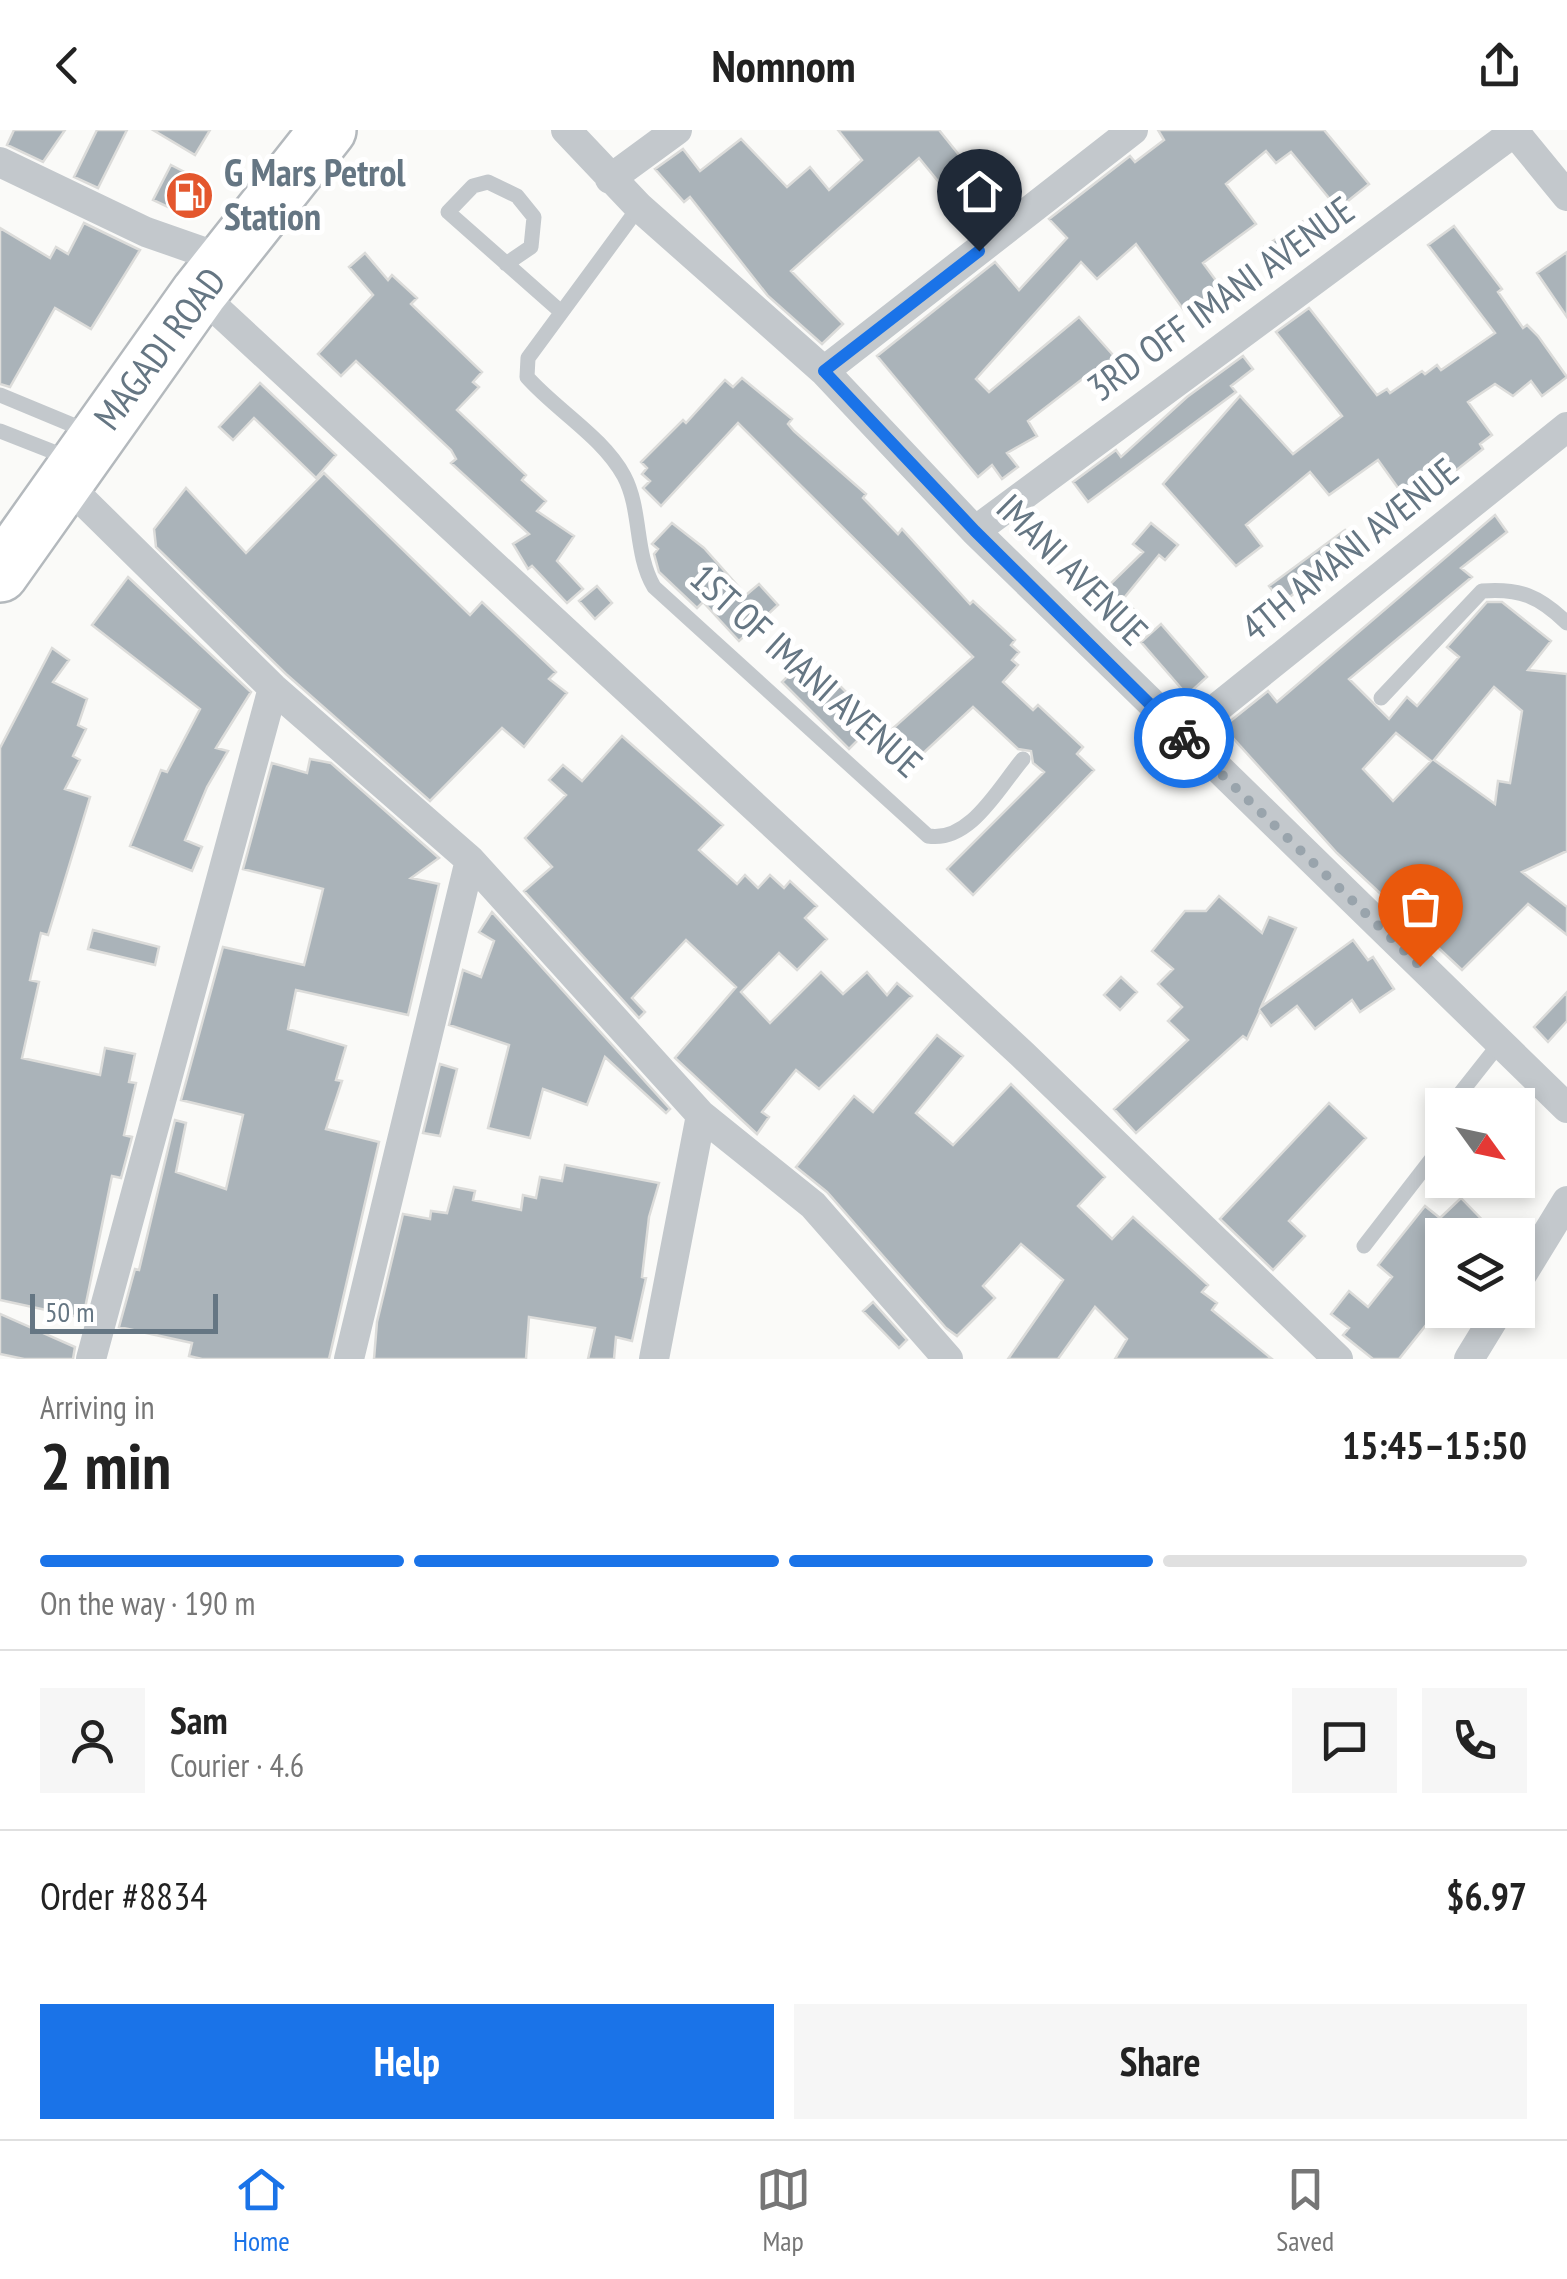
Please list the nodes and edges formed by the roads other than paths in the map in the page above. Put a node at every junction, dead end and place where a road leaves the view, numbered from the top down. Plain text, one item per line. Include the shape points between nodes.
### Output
1 (566, 130) edge
2 (677, 130) edge
3 (1133, 130) edge
4 (1515, 131) edge
5 (319, 133) edge
6 (0, 162) edge
7 (610, 179) junction
8 (1567, 196) edge
9 (639, 207) junction
10 (506, 264) junction
11 (212, 277) junction
12 (560, 311) junction
13 (824, 371) junction
14 (0, 395) edge
15 (1567, 427) edge
16 (0, 432) edge
17 (79, 460) junction
18 (975, 531) junction
19 (0, 574) edge
20 (1566, 621) edge
21 (273, 688) junction
22 (1381, 698) dead end
23 (1182, 736) junction
24 (1023, 758) dead end
25 (470, 860) junction
26 (1500, 1043) junction
27 (1464, 1088) edge
28 (1567, 1108) edge
29 (701, 1115) junction
30 (1425, 1167) edge
31 (1567, 1201) edge
32 (1364, 1246) dead end
33 (1535, 1253) edge
34 (1489, 1328) edge
35 (91, 1359) edge
36 (349, 1359) edge
37 (654, 1359) edge
38 (948, 1359) edge
39 (1338, 1359) edge
40 (1469, 1359) edge

1 - 7 street, IMANI AVENUE
2 - 7 street
3 - 13 street
4 - 8 street
4 - 18 street, 3RD OFF IMANI AVENUE
5 - 11 highway, MAGADI ROAD
6 - 11 street via 146,232
7 - 9 street, IMANI AVENUE
9 - 12 lane, 1ST OF IMANI AVENUE
9 - 13 street, IMANI AVENUE
10 - 10 lane via 448,212 474,186 488,182 518,196 534,217 531,247
10 - 12 lane
11 - 17 highway, MAGADI ROAD
11 - 39 street
12 - 24 lane, 1ST OF IMANI AVENUE via 528,358 526,377 614,460 626,480 642,568 654,588 928,836 943,838 968,825
13 - 18 street, IMANI AVENUE
14 - 17 lane
15 - 23 street, 4TH AMANI AVENUE
16 - 17 lane
17 - 19 highway, MAGADI ROAD
17 - 21 street
18 - 23 street, IMANI AVENUE
20 - 22 lane via 1516,588 1482,591
21 - 25 street
21 - 35 street
23 - 26 street, IMANI AVENUE
25 - 29 street
25 - 36 street
26 - 27 lane
26 - 28 street, IMANI AVENUE
29 - 37 street
29 - 38 street via 813,1206
30 - 32 lane
31 - 33 street
34 - 40 street

